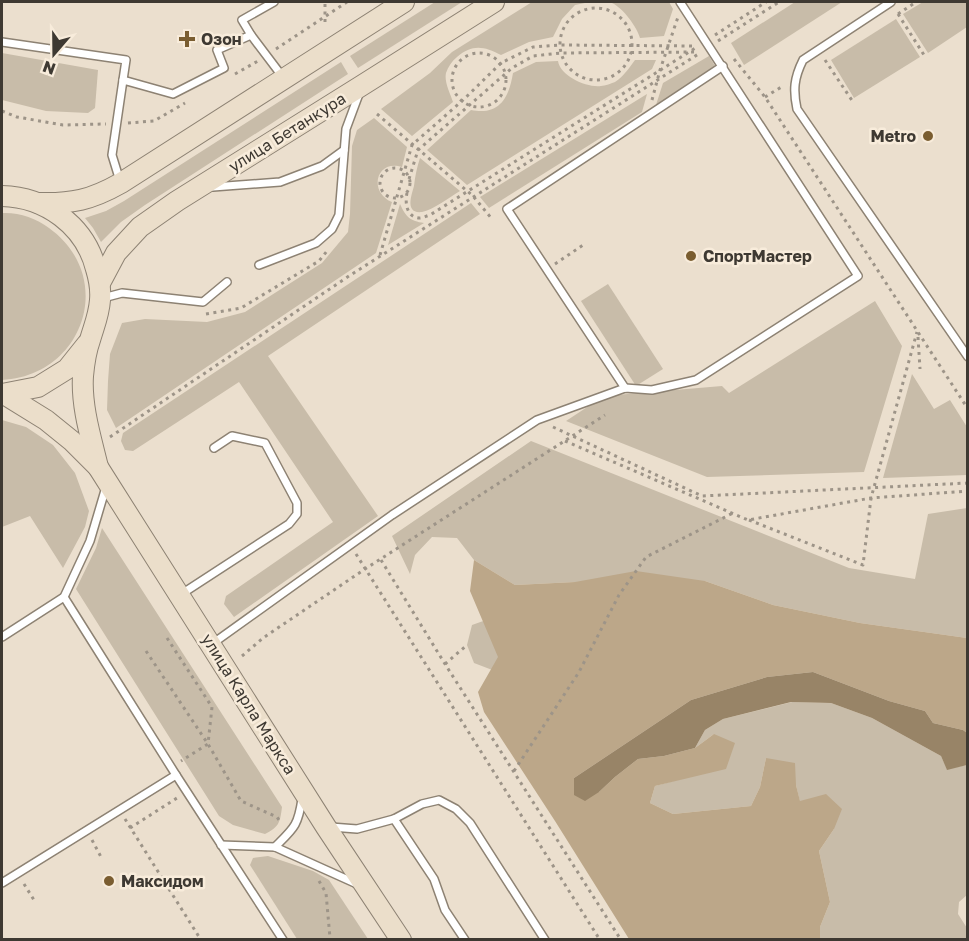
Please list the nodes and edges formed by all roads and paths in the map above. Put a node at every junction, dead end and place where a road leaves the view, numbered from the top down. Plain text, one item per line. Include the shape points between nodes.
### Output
1 (274, 2) edge
2 (325, 2) edge
3 (404, 2) edge
4 (494, 2) edge
5 (766, 2) edge
6 (779, 2) edge
7 (891, 2) edge
8 (681, 3) edge
9 (898, 14) dead end
10 (325, 22) dead end
11 (251, 35) junction
12 (718, 41) junction
13 (2, 42) edge
14 (561, 45) junction
15 (633, 46) junction
16 (668, 46) junction
17 (710, 46) junction
18 (666, 52) junction
19 (689, 52) junction
20 (561, 53) junction
21 (631, 53) junction
22 (924, 55) dead end
23 (732, 57) dead end
24 (825, 60) dead end
25 (501, 63) junction
26 (723, 66) junction
27 (660, 70) junction
28 (506, 73) junction
29 (284, 78) junction
30 (658, 79) junction
31 (123, 80) junction
32 (362, 86) junction
33 (462, 100) junction
34 (853, 102) dead end
35 (470, 105) junction
36 (377, 114) dead end
37 (647, 116) junction
38 (412, 145) junction
39 (344, 150) junction
40 (418, 150) junction
41 (404, 172) junction
42 (409, 178) junction
43 (121, 183) junction
44 (198, 188) junction
45 (467, 191) junction
46 (406, 193) junction
47 (2, 196) edge
48 (473, 196) junction
49 (397, 198) junction
50 (38, 202) junction
51 (492, 219) dead end
52 (586, 243) dead end
53 (331, 246) dead end
54 (380, 256) junction
55 (259, 265) dead end
56 (546, 269) junction
57 (226, 282) dead end
58 (100, 291) junction
59 (198, 313) dead end
60 (917, 332) junction
61 (89, 342) junction
62 (968, 357) edge
63 (920, 369) dead end
64 (624, 388) junction
65 (3, 394) edge
66 (968, 410) edge
67 (605, 415) dead end
68 (537, 420) junction
69 (573, 436) junction
70 (106, 440) dead end
71 (565, 441) junction
72 (214, 448) dead end
73 (103, 474) junction
74 (968, 483) edge
75 (874, 488) junction
76 (968, 491) edge
77 (871, 498) junction
78 (733, 513) junction
79 (748, 520) junction
80 (350, 545) junction
81 (381, 560) junction
82 (366, 569) junction
83 (180, 595) junction
84 (64, 597) junction
85 (2, 637) edge
86 (167, 638) dead end
87 (211, 644) junction
88 (467, 645) dead end
89 (146, 651) dead end
90 (242, 656) dead end
91 (445, 664) junction
92 (208, 744) junction
93 (179, 762) dead end
94 (514, 771) junction
95 (176, 776) junction
96 (303, 790) junction
97 (187, 792) junction
98 (120, 811) junction
99 (394, 819) junction
100 (326, 827) junction
101 (130, 828) junction
102 (86, 831) junction
103 (289, 833) junction
104 (221, 845) junction
105 (275, 847) junction
106 (101, 857) dead end
107 (310, 862) junction
108 (17, 873) junction
109 (2, 883) edge
110 (368, 889) junction
111 (34, 900) dead end
112 (201, 939) edge
113 (283, 939) edge
114 (330, 939) edge
115 (401, 939) edge
116 (465, 939) edge
117 (545, 939) edge
118 (600, 939) edge
119 (621, 939) edge

1 - 11 lane via 242,21
2 - 10 path
3 - 29 main road
4 - 32 main road, улица Бетанкура
5 - 12 path via 714,35
6 - 12 path
7 - 62 lane via 803,60 794,91 797,109
8 - 16 path
8 - 17 lane
9 - 22 path
11 - 29 lane
11 - 31 lane via 217,50 224,68 173,94
12 - 17 path
13 - 31 lane via 126,60
14 - 15 path
14 - 15 path via 571,19 593,8 617,14 626,23
14 - 20 path
14 - 25 path via 533,47
15 - 16 path
15 - 21 path
16 - 18 path
16 - 19 path via 698,46
17 - 26 lane
18 - 19 path
18 - 21 path
18 - 27 path
19 - 27 path
19 - 30 path via 701,52
20 - 21 path
20 - 21 path via 573,72 594,81 616,75
20 - 28 path via 533,56
23 - 60 path via 765,97
24 - 34 path
25 - 28 path
25 - 33 path
25 - 33 path via 486,53 460,60 453,85
26 - 37 lane
26 - 64 lane via 858,276 696,380 652,390
27 - 30 path
27 - 45 path
28 - 35 path
28 - 35 path via 505,90 500,97 486,106
29 - 43 main road
30 - 37 path
30 - 48 path
31 - 43 lane via 112,155
32 - 39 lane via 346,129
32 - 44 main road, улица Бетанкура
33 - 35 path
33 - 38 path
35 - 40 path
36 - 38 path
37 - 56 lane via 507,209
38 - 40 path
38 - 41 path
39 - 44 lane via 322,166 280,182
39 - 55 lane via 339,215 332,229 316,243
40 - 42 path
40 - 45 path
41 - 42 path
41 - 49 path
41 - 49 path via 390,169 380,180 384,193
42 - 46 path
43 - 50 main road via 82,200
44 - 58 main road, улица Бетанкура via 140,227 116,253
45 - 46 path via 419,218 407,209
45 - 48 path
46 - 49 path
47 - 50 main road
48 - 51 path
48 - 54 path
49 - 54 path
50 - 58 main road via 62,216 80,235 93,258
52 - 56 path
53 - 59 path via 319,261 241,308 208,315
54 - 70 path
56 - 64 lane
57 - 58 lane via 203,302
58 - 61 main road, улица Бетанкура via 97,321
60 - 63 path
60 - 66 path
60 - 75 path
61 - 65 main road via 58,375 38,387
61 - 73 main road via 83,377 84,403
64 - 68 lane
65 - 73 main road via 46,420
67 - 69 path
68 - 69 path
68 - 80 lane
69 - 71 path
69 - 75 path via 702,496
71 - 78 path
71 - 81 path
72 - 83 lane via 232,436 265,443 297,503 297,514 289,524
73 - 83 main road, улица Карла Маркса
73 - 84 lane via 90,541
74 - 75 path
75 - 77 path
76 - 77 path
77 - 79 path
77 - 79 path via 863,564
78 - 79 path
78 - 94 path via 646,557 619,595 579,672
80 - 82 path
80 - 87 lane
81 - 82 path
81 - 91 path
82 - 90 path
82 - 118 path
83 - 87 main road, улица Карла Маркса
84 - 85 lane
84 - 95 lane
86 - 92 path via 212,707
87 - 96 main road, улица Карла Маркса
88 - 91 path
89 - 92 path
91 - 94 path
92 - 93 path
92 - 103 path via 241,801 277,817
94 - 119 path
95 - 97 lane
95 - 98 lane
96 - 100 main road, улица Карла Маркса
96 - 103 lane via 299,818
97 - 101 path
97 - 104 lane
98 - 101 path
98 - 102 lane
99 - 100 lane via 357,829
99 - 116 lane via 434,879 445,910
99 - 117 lane via 439,800 456,809 471,823
100 - 110 main road, улица Карла Маркса
101 - 112 path
102 - 106 path
102 - 108 lane
103 - 105 lane
104 - 105 lane
104 - 113 lane
105 - 107 lane
107 - 110 lane
107 - 114 path via 326,894
108 - 109 lane
108 - 111 path
110 - 115 main road, улица Карла Маркса

